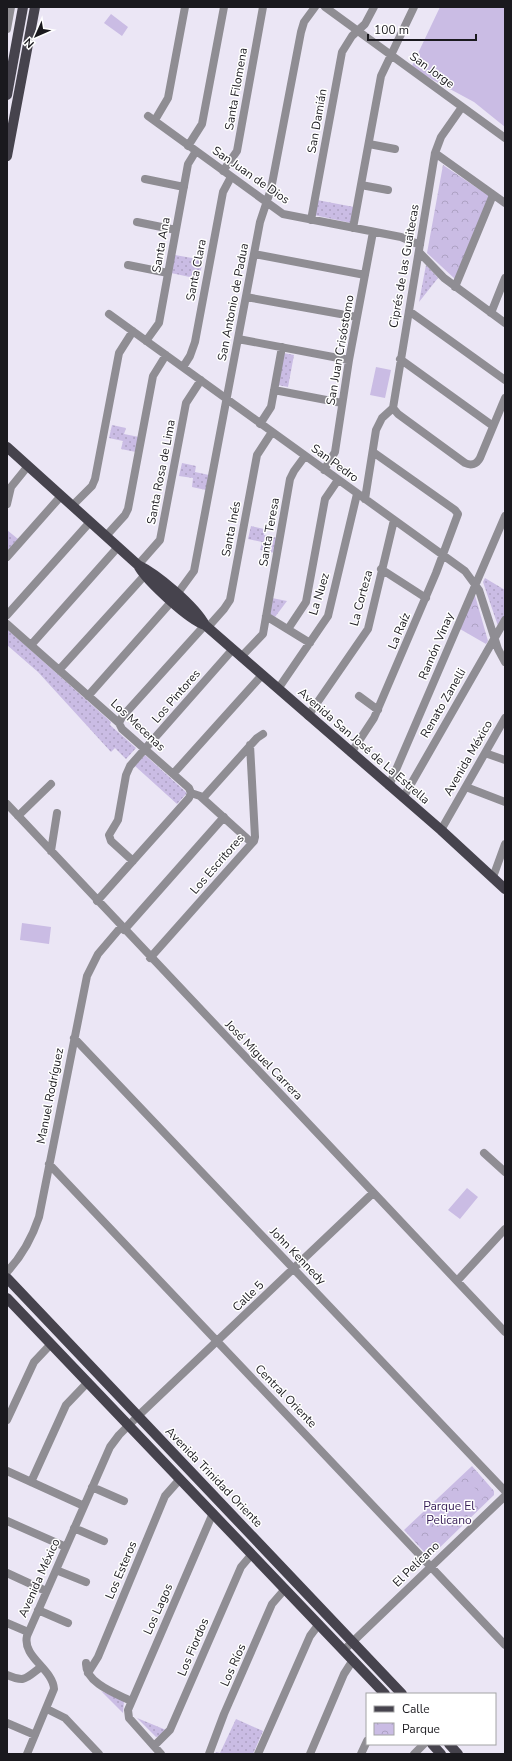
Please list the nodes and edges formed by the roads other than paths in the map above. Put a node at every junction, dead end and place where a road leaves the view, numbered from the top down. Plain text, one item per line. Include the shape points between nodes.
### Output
1 (11, 7) edge
2 (23, 7) edge
3 (35, 7) edge
4 (184, 7) edge
5 (224, 7) edge
6 (263, 7) edge
7 (316, 7) edge
8 (374, 7) edge
9 (414, 7) edge
10 (330, 8) edge
11 (31, 26) junction
12 (7, 29) edge
13 (358, 31) junction
14 (391, 56) junction
15 (7, 95) edge
16 (462, 107) junction
17 (505, 138) edge
18 (369, 144) junction
19 (188, 146) junction
20 (395, 149) dead end
21 (196, 151) junction
22 (435, 153) junction
23 (7, 156) edge
24 (224, 171) junction
25 (231, 177) junction
26 (145, 179) dead end
27 (361, 185) junction
28 (184, 187) junction
29 (388, 190) dead end
30 (493, 195) junction
31 (266, 203) junction
32 (505, 203) edge
33 (311, 220) junction
34 (137, 222) dead end
35 (353, 228) junction
36 (176, 230) junction
37 (373, 232) junction
38 (420, 248) junction
39 (254, 254) junction
40 (128, 265) dead end
41 (168, 273) junction
42 (365, 275) junction
43 (505, 278) edge
44 (455, 287) junction
45 (246, 297) junction
46 (409, 311) junction
47 (491, 313) junction
48 (110, 314) dead end
49 (357, 317) junction
50 (505, 323) edge
51 (133, 331) junction
52 (238, 339) junction
53 (146, 341) junction
54 (282, 347) junction
55 (166, 355) junction
56 (400, 359) junction
57 (349, 360) junction
58 (183, 367) junction
59 (201, 380) junction
60 (505, 380) edge
61 (274, 390) junction
62 (505, 398) edge
63 (227, 399) junction
64 (342, 402) junction
65 (393, 408) junction
66 (260, 424) junction
67 (493, 426) junction
68 (272, 432) junction
69 (7, 447) edge
70 (373, 452) junction
71 (305, 456) junction
72 (28, 466) junction
73 (324, 470) junction
74 (338, 480) junction
75 (357, 494) junction
76 (61, 496) junction
77 (365, 500) junction
78 (7, 504) edge
79 (72, 506) junction
80 (505, 516) edge
81 (394, 520) junction
82 (90, 522) junction
83 (106, 536) junction
84 (118, 547) junction
85 (443, 555) junction
86 (7, 557) edge
87 (138, 565) junction
88 (381, 569) junction
89 (145, 575) junction
90 (476, 584) junction
91 (175, 598) junction
92 (426, 598) junction
93 (7, 615) edge
94 (266, 616) junction
95 (505, 620) edge
96 (7, 624) edge
97 (206, 626) junction
98 (288, 629) junction
99 (494, 639) junction
100 (310, 643) junction
101 (31, 645) junction
102 (233, 650) junction
103 (241, 657) junction
104 (505, 662) edge
105 (59, 670) junction
106 (262, 675) junction
107 (278, 689) junction
108 (88, 696) junction
109 (359, 696) dead end
110 (378, 710) junction
111 (308, 716) junction
112 (505, 718) edge
113 (119, 723) junction
114 (263, 734) dead end
115 (250, 745) junction
116 (145, 749) junction
117 (351, 753) junction
118 (485, 753) junction
119 (505, 760) edge
120 (173, 774) junction
121 (51, 784) dead end
122 (389, 786) junction
123 (466, 787) junction
124 (191, 793) junction
125 (202, 798) junction
126 (403, 798) junction
127 (505, 802) edge
128 (7, 804) edge
129 (57, 814) dead end
130 (18, 816) junction
131 (224, 817) junction
132 (441, 830) junction
133 (252, 843) junction
134 (505, 844) edge
135 (51, 851) junction
136 (133, 861) junction
137 (493, 878) junction
138 (505, 889) edge
139 (97, 901) junction
140 (122, 928) junction
141 (150, 958) junction
142 (74, 1038) junction
143 (484, 1153) dead end
144 (49, 1164) junction
145 (505, 1172) edge
146 (374, 1193) junction
147 (505, 1229) edge
148 (294, 1268) junction
149 (7, 1272) edge
150 (7, 1278) edge
151 (457, 1281) junction
152 (8, 1300) edge
153 (505, 1332) edge
154 (217, 1341) junction
155 (51, 1344) junction
156 (88, 1382) junction
157 (138, 1416) junction
158 (7, 1420) edge
159 (129, 1425) junction
160 (7, 1471) edge
161 (180, 1479) junction
162 (31, 1482) junction
163 (92, 1487) junction
164 (505, 1491) edge
165 (505, 1496) edge
166 (124, 1501) dead end
167 (84, 1506) junction
168 (213, 1513) junction
169 (7, 1520) edge
170 (74, 1528) junction
171 (104, 1541) dead end
172 (66, 1547) junction
173 (252, 1554) junction
174 (431, 1567) junction
175 (56, 1570) junction
176 (7, 1574) edge
177 (86, 1582) dead end
178 (285, 1589) junction
179 (46, 1591) junction
180 (38, 1610) junction
181 (7, 1623) edge
182 (68, 1623) dead end
183 (319, 1624) junction
184 (28, 1632) junction
185 (352, 1642) junction
186 (505, 1645) edge
187 (344, 1650) junction
188 (353, 1660) junction
189 (86, 1663) dead end
190 (41, 1667) junction
191 (88, 1673) junction
192 (7, 1676) edge
193 (384, 1693) edge
194 (401, 1693) edge
195 (132, 1700) junction
196 (46, 1709) junction
197 (7, 1723) edge
198 (35, 1736) junction
199 (366, 1743) edge
200 (423, 1745) edge
201 (433, 1745) edge
202 (450, 1745) edge
203 (154, 1746) junction
204 (28, 1754) edge
205 (99, 1754) edge
206 (161, 1754) edge
207 (209, 1754) edge
208 (258, 1754) edge
209 (310, 1754) edge
210 (361, 1754) edge
211 (414, 1754) edge
212 (441, 1754) edge
213 (458, 1754) edge

1 - 12 street
2 - 11 main road via 28,12
2 - 15 main road
3 - 11 main road
4 - 19 street, San Juan de Dios via 168,98 152,118
5 - 19 street via 202,124
6 - 24 street, Santa Filomena via 237,151
7 - 31 street, San Antonio de Padua via 304,22 300,32 272,184
8 - 13 street, San Damián via 367,22
9 - 14 street
10 - 13 street, San Jorge
11 - 23 main road
13 - 14 street, San Jorge
13 - 33 street, San Damián via 342,52
14 - 16 street, San Jorge
14 - 18 street via 381,76
16 - 17 street, San Jorge
16 - 22 street, Ciprés de las Guaitecas via 441,137
18 - 20 street
18 - 27 street
19 - 21 street, San Juan de Dios
21 - 24 street, San Juan de Dios
21 - 28 street, Santa Ana via 188,164
22 - 30 street
22 - 38 street, Ciprés de las Guaitecas
24 - 25 street, San Juan de Dios
25 - 31 street, San Juan de Dios
25 - 58 street, Santa Clara via 223,192 194,342
26 - 28 street
27 - 29 street
27 - 35 street
28 - 36 street, Santa Ana
30 - 32 street
30 - 44 street
31 - 33 street, San Juan de Dios via 286,215
31 - 39 street, San Antonio de Padua
33 - 35 street, San Juan de Dios
34 - 36 street
35 - 37 street, San Juan de Dios
36 - 41 street, Santa Ana
37 - 38 street, San Juan de Dios via 401,237
37 - 42 street, San Juan Crisóstomo
38 - 44 street, San Juan de Dios via 439,273
38 - 46 street, Ciprés de las Guaitecas
39 - 42 street
39 - 45 street, San Antonio de Padua
40 - 41 street
41 - 53 street, Santa Ana via 159,323
42 - 49 street, San Juan Crisóstomo
43 - 47 street
44 - 47 street, San Juan de Dios
45 - 49 street
45 - 52 street, San Antonio de Padua
46 - 56 street, Ciprés de las Guaitecas
46 - 60 street
47 - 50 street, San Juan de Dios
48 - 51 street, San Pedro
49 - 57 street, San Juan Crisóstomo
51 - 53 street, San Pedro
51 - 79 street via 118,353 95,479 92,486
52 - 54 street
52 - 63 street, San Antonio de Padua
53 - 55 street, San Pedro
54 - 57 street
54 - 61 street
55 - 58 street, San Pedro
55 - 83 street via 152,376 128,509
56 - 65 street, Ciprés de las Guaitecas
56 - 67 street
57 - 64 street, San Juan Crisóstomo
58 - 59 street, San Pedro
59 - 63 street, San Pedro
59 - 87 street, Santa Rosa de Lima via 186,403 160,540
61 - 64 street
61 - 66 street via 270,410
62 - 67 street
63 - 66 street, San Pedro
63 - 91 street, San Antonio de Padua via 195,569
64 - 73 street, San Juan Crisóstomo via 335,452
65 - 67 street via 465,463 474,464 478,461
65 - 70 street via 382,418 376,430
66 - 68 street, San Pedro
68 - 71 street, San Pedro
68 - 97 street, Santa Inés via 257,455 230,600
69 - 72 main road, Avenida San José de La Estrella
70 - 77 street
70 - 85 street, La Raíz via 457,512
71 - 73 street, San Pedro
71 - 94 street, Santa Teresa via 290,479
72 - 76 main road, Avenida San José de La Estrella
72 - 78 street via 11,487
73 - 74 street, San Pedro
74 - 75 street, San Pedro
74 - 98 street via 325,499 306,602
75 - 77 street, San Pedro
75 - 100 street, La Nuez via 328,616
76 - 79 main road, Avenida San José de La Estrella
76 - 86 street
77 - 81 street, San Pedro
79 - 82 main road, Avenida San José de La Estrella
80 - 90 street, Ramón Vinay
81 - 85 street, San Pedro
81 - 88 street, La Corteza
82 - 83 main road, Avenida San José de La Estrella
82 - 93 street
83 - 84 main road, Avenida San José de La Estrella
84 - 87 main road, Avenida San José de La Estrella
84 - 101 street
85 - 90 street, San Pedro via 465,571
85 - 92 street, La Raíz
87 - 89 main road, Avenida San José de La Estrella
87 - 91 main road, Avenida San José de La Estrella via 152,573
88 - 92 street
88 - 111 street, La Corteza via 368,628
89 - 91 main road, Avenida San José de La Estrella
89 - 105 street
90 - 99 street, San Pedro
90 - 122 street, Ramón Vinay
91 - 97 main road, Avenida San José de La Estrella via 198,614
91 - 108 street, San Antonio de Padua
92 - 110 street, La Raíz
94 - 98 street
94 - 103 street, Santa Teresa via 263,634
95 - 99 street, Renato Zanelli
96 - 101 street, Los Mecenas
97 - 102 main road, Avenida San José de La Estrella
97 - 113 street, Santa Inés
98 - 100 street
99 - 104 street, San Pedro
99 - 126 street, Renato Zanelli
100 - 107 street, La Nuez
101 - 105 street, Los Mecenas
102 - 103 main road, Avenida San José de La Estrella
102 - 116 street, Los Pintores
103 - 106 main road, Avenida San José de La Estrella
105 - 108 street, Los Mecenas
106 - 107 main road, Avenida San José de La Estrella
106 - 120 street
107 - 111 main road, Avenida San José de La Estrella
108 - 113 street, Los Mecenas
109 - 110 street
110 - 117 street, La Raíz
111 - 117 main road, Avenida San José de La Estrella
112 - 118 street, Avenida México
113 - 116 street, Los Mecenas via 122,729
114 - 115 street
115 - 125 street
115 - 133 street, Los Escritores via 255,837
116 - 120 street, Los Mecenas
116 - 136 street, Los Pintores via 128,769 118,820 109,836 111,841
117 - 122 main road, Avenida San José de La Estrella
118 - 119 street
118 - 123 street, Avenida México
120 - 124 street, Los Mecenas
121 - 130 street
122 - 126 main road, Avenida San José de La Estrella
123 - 127 street
123 - 132 street, Avenida México
124 - 125 street, Los Mecenas
124 - 136 street
125 - 131 street, Los Mecenas
126 - 132 main road, Avenida San José de La Estrella
128 - 130 street, José Miguel Carrera
129 - 135 street
130 - 135 street, José Miguel Carrera
131 - 133 street, Los Mecenas
131 - 140 street, Manuel Rodríguez
132 - 137 main road, Avenida San José de La Estrella
133 - 141 street, Los Escritores
134 - 137 street
135 - 139 street, José Miguel Carrera
136 - 139 street
137 - 138 main road, Avenida San José de La Estrella
139 - 140 street, José Miguel Carrera
140 - 141 street, José Miguel Carrera
140 - 142 street, Manuel Rodríguez via 103,946 90,969
141 - 146 street, José Miguel Carrera
142 - 144 street, Manuel Rodríguez
142 - 148 street, John Kennedy
143 - 145 street
144 - 149 street, Manuel Rodríguez via 36,1228 24,1251
144 - 154 street, Central Oriente
146 - 148 street, Calle 5
146 - 151 street, José Miguel Carrera
147 - 151 street
148 - 154 street, Calle 5
148 - 164 street, John Kennedy
150 - 157 main road, Avenida Trinidad Oriente
151 - 153 street, José Miguel Carrera
152 - 155 main road
154 - 157 street, Calle 5
154 - 174 street, Central Oriente
155 - 156 main road
155 - 158 street via 34,1362
156 - 159 main road
156 - 162 street via 66,1405
157 - 159 street, Avenida México
157 - 185 main road, Avenida Trinidad Oriente
159 - 161 main road
159 - 163 street, Avenida México via 110,1447
160 - 162 street
161 - 168 main road
161 - 191 street, Los Esteros via 165,1496 98,1657
162 - 167 street
163 - 166 street
163 - 167 street, Avenida México
165 - 174 street, El Pelícano
167 - 170 street, Avenida México
168 - 173 main road
168 - 195 street, Los Lagos
169 - 172 street
170 - 171 street
170 - 172 street, Avenida México
172 - 175 street, Avenida México
173 - 178 main road
173 - 203 street, Los Fiordos via 241,1567 170,1730
174 - 185 street, El Pelícano
174 - 186 street, Central Oriente
175 - 177 street
175 - 179 street, Avenida México
176 - 179 street
178 - 183 main road
178 - 207 street, Los Ríos via 272,1604
179 - 180 street, Avenida México
180 - 182 street
180 - 184 street, Avenida México
181 - 184 street
183 - 187 main road
183 - 208 street via 310,1636
184 - 190 street, Avenida México via 27,1646
185 - 187 street, El Pelícano
185 - 194 main road, Avenida Trinidad Oriente
187 - 188 main road
188 - 193 main road
188 - 209 street via 344,1674
189 - 191 street
190 - 192 street via 23,1680
190 - 196 street, Avenida México via 54,1687
191 - 195 street via 100,1685
195 - 203 street, Los Lagos via 128,1715
196 - 198 street, Avenida México
196 - 205 street via 65,1718
197 - 198 street
198 - 204 street, Avenida México
199 - 210 street
200 - 211 street
201 - 212 main road
202 - 213 main road
203 - 206 street

